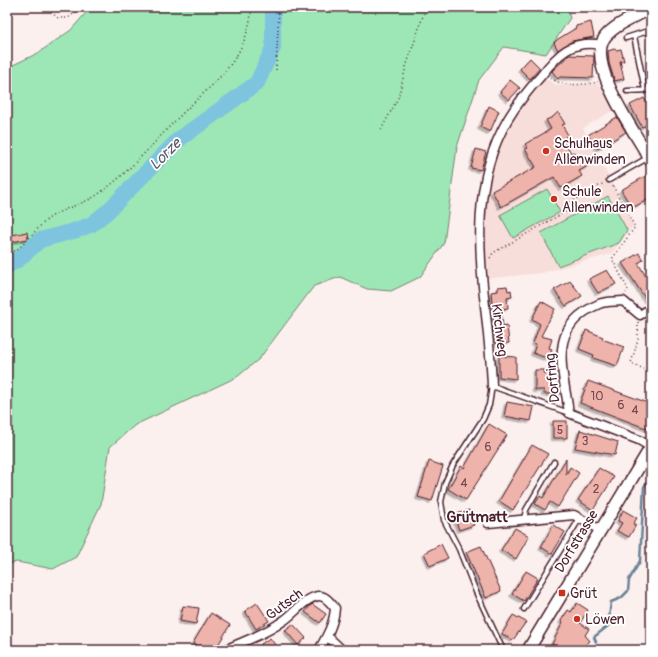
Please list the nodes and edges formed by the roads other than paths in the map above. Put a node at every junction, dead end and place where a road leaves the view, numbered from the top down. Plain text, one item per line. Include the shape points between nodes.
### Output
1 (651, 8) edge
2 (651, 30) edge
3 (634, 36) junction
4 (626, 38) dead end
5 (601, 45) junction
6 (645, 90) junction
7 (651, 90) edge
8 (627, 91) dead end
9 (647, 144) edge
10 (650, 159) edge
11 (610, 180) road end
12 (651, 308) edge
13 (492, 386) junction
14 (569, 413) junction
15 (651, 447) edge
16 (554, 462) dead end
17 (524, 518) junction
18 (580, 518) junction
19 (488, 522) dead end
20 (600, 530) junction
21 (524, 609) dead end
22 (327, 636) junction
23 (225, 650) edge
24 (319, 650) edge
25 (342, 650) edge
26 (503, 650) edge
27 (528, 650) edge

1 - 5 street via 614,29
2 - 3 lane
3 - 4 lane
3 - 6 lane
5 - 9 street via 600,60 606,80
5 - 13 street, Kirchweg via 579,44 551,63 507,120 487,171 479,252
6 - 7 lane
6 - 8 lane
9 - 10 street
10 - 11 lane
12 - 14 street, Dorfring via 640,315 623,301 600,304 572,321 566,330 562,345
13 - 14 lane
13 - 26 lane, Kirchweg via 484,419 453,465 445,483 441,502 444,520
14 - 15 street, Dorfring
15 - 20 street, Dorfstrasse
16 - 17 lane via 526,510
17 - 18 street via 574,515
17 - 19 street
18 - 20 street
18 - 21 lane
20 - 27 street, Dorfstrasse
22 - 23 street, Gutsch via 335,608 328,599 320,596 311,598 284,621 262,635
22 - 24 street, Gutsch
22 - 25 street

